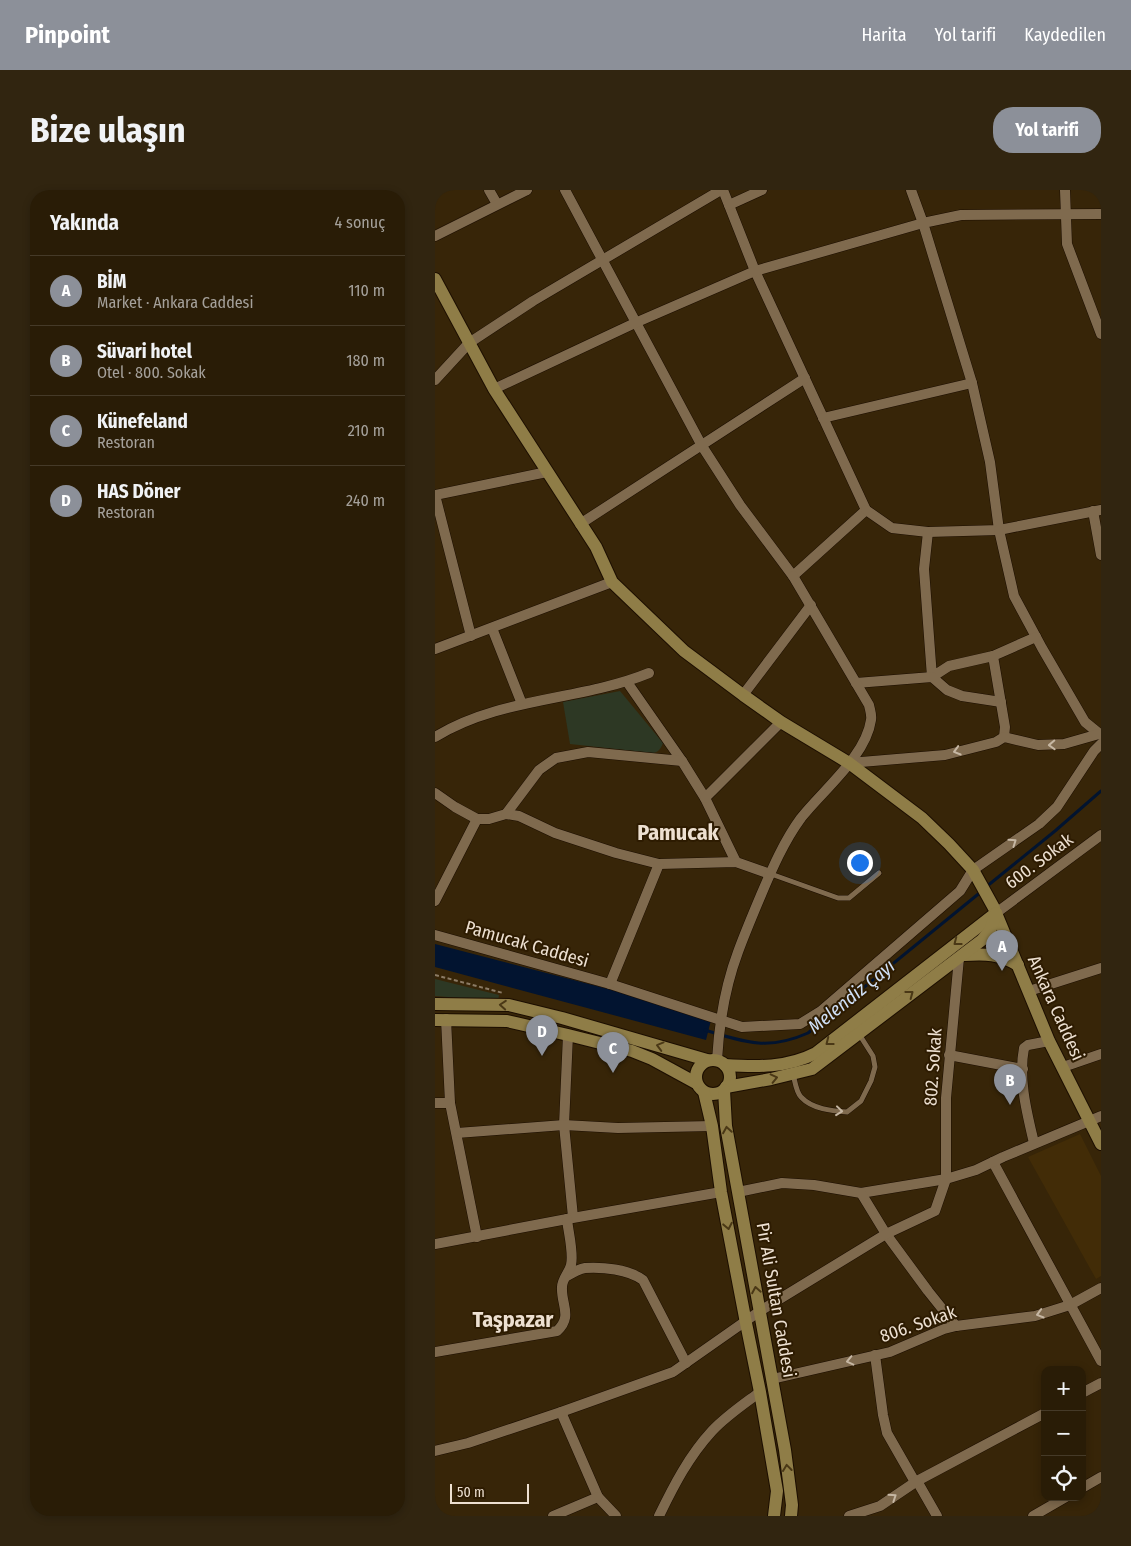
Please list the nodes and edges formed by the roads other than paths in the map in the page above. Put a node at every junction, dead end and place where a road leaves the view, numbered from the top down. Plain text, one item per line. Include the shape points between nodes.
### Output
1 (489, 190) edge
2 (527, 190) edge
3 (565, 190) edge
4 (722, 190) edge
5 (762, 190) edge
6 (911, 190) edge
7 (1065, 190) edge
8 (497, 204) junction
9 (729, 205) junction
10 (1101, 214) edge
11 (1066, 215) junction
12 (923, 223) junction
13 (435, 236) edge
14 (602, 260) junction
15 (755, 271) junction
16 (435, 278) edge
17 (635, 323) junction
18 (1101, 334) edge
19 (469, 343) junction
20 (805, 378) junction
21 (435, 380) edge
22 (972, 382) junction
23 (494, 389) junction
24 (823, 418) junction
25 (702, 446) junction
26 (547, 472) junction
27 (435, 495) edge
28 (866, 510) junction
29 (1097, 510) edge
30 (580, 524) junction
31 (999, 530) junction
32 (928, 532) junction
33 (1101, 555) edge
34 (793, 576) junction
35 (613, 582) junction
36 (811, 605) junction
37 (492, 628) junction
38 (471, 636) junction
39 (1036, 637) junction
40 (435, 649) edge
41 (993, 656) junction
42 (649, 673) dead end
43 (932, 676) junction
44 (627, 682) junction
45 (856, 683) junction
46 (743, 695) junction
47 (1001, 702) junction
48 (522, 704) junction
49 (781, 722) junction
50 (1004, 737) junction
51 (435, 738) edge
52 (1101, 738) edge
53 (682, 761) junction
54 (849, 764) junction
55 (435, 793) edge
56 (705, 798) junction
57 (506, 814) junction
58 (477, 819) junction
59 (1101, 835) edge
60 (736, 862) junction
61 (659, 864) junction
62 (973, 870) junction
63 (879, 873) dead end
64 (770, 874) junction
65 (435, 901) edge
66 (995, 910) junction
67 (435, 935) edge
68 (961, 956) junction
69 (1018, 964) junction
70 (1101, 968) edge
71 (610, 984) junction
72 (1029, 991) junction
73 (435, 1004) edge
74 (440, 1020) edge
75 (722, 1024) junction
76 (859, 1033) junction
77 (568, 1035) junction
78 (1049, 1041) junction
79 (1101, 1054) edge
80 (949, 1056) junction
81 (717, 1061) junction
82 (1063, 1067) junction
83 (1023, 1069) junction
84 (793, 1074) junction
85 (700, 1088) junction
86 (725, 1089) junction
87 (435, 1103) edge
88 (450, 1103) junction
89 (1096, 1118) edge
90 (564, 1126) junction
91 (712, 1126) junction
92 (457, 1133) junction
93 (1034, 1144) junction
94 (1101, 1144) edge
95 (993, 1162) junction
96 (946, 1179) junction
97 (721, 1192) junction
98 (738, 1192) junction
99 (861, 1193) junction
100 (570, 1218) junction
101 (886, 1234) junction
102 (477, 1237) junction
103 (435, 1244) edge
104 (567, 1276) junction
105 (1101, 1288) edge
106 (1070, 1305) junction
107 (760, 1311) junction
108 (746, 1322) junction
109 (956, 1326) junction
110 (435, 1352) edge
111 (875, 1356) junction
112 (1101, 1361) edge
113 (686, 1363) junction
114 (773, 1379) junction
115 (1101, 1382) edge
116 (1086, 1391) edge
117 (761, 1392) junction
118 (561, 1412) junction
119 (1041, 1415) edge
120 (435, 1451) edge
121 (1101, 1477) edge
122 (916, 1482) junction
123 (1086, 1486) edge
124 (598, 1497) junction
125 (1059, 1501) edge
126 (553, 1516) edge
127 (616, 1516) edge
128 (659, 1516) edge
129 (774, 1516) edge
130 (791, 1516) edge
131 (849, 1516) edge
132 (937, 1516) edge
133 (1033, 1516) edge

1 - 8 street
2 - 8 street
3 - 14 street
4 - 9 street
4 - 14 street
5 - 9 street
6 - 12 street
7 - 11 street
8 - 13 street
9 - 15 street
10 - 11 street
11 - 12 street via 961,216
11 - 18 street via 1067,244
12 - 15 street
12 - 22 street
14 - 17 street
14 - 19 street
15 - 17 street
15 - 20 street
16 - 19 main road, Ankara Caddesi
17 - 23 street
17 - 25 street
19 - 21 street
19 - 23 main road, Ankara Caddesi
20 - 24 street
20 - 25 street
22 - 24 street
22 - 31 street via 990,462
23 - 26 main road, Ankara Caddesi
24 - 28 street
25 - 30 street
25 - 34 street via 740,505
26 - 27 street
26 - 30 main road, Ankara Caddesi
27 - 38 street
28 - 32 street via 893,528
28 - 34 street
29 - 31 street
29 - 33 street
30 - 35 main road, Ankara Caddesi
31 - 32 street
31 - 39 street via 1014,596
32 - 43 street via 925,569
34 - 36 street
35 - 37 street
35 - 46 main road, Ankara Caddesi via 684,651
36 - 45 street
36 - 46 street
37 - 38 street
37 - 48 street
38 - 40 street
39 - 41 street
39 - 52 street via 1085,722
41 - 43 street via 949,666
41 - 47 street
42 - 44 street
43 - 45 street
43 - 47 street via 947,690 962,696
44 - 48 street
44 - 53 street
45 - 54 street via 869,705 871,718 864,741
46 - 49 main road, Ankara Caddesi
47 - 50 street
48 - 51 street via 498,709
49 - 54 main road, Ankara Caddesi
49 - 56 street
52 -> 50 street via 1038,745
50 -> 54 street via 945,755
62 -> 52 street via 1039,824 1057,806
53 - 56 street
53 - 57 street via 588,752 556,758 539,770
54 - 62 main road, Ankara Caddesi via 922,818
54 - 64 street via 801,819
55 - 58 street
56 - 60 street
57 - 58 street
57 - 61 street via 616,853
58 - 65 street
59 - 66 street, 600. Sokak
60 - 61 street
60 - 64 street
61 - 71 street
62 - 66 main road, Ankara Caddesi
62 - 75 street, Pamucak Caddesi via 960,891 821,1011 800,1024 743,1027
63 - 64 lane via 849,898 838,898
64 - 75 street via 738,952
66 - 68 main road via 990,931
66 - 69 main road, Ankara Caddesi
66 -> 81 main road via 816,1053 791,1063 771,1066
67 - 71 street, Pamucak Caddesi
68 - 69 main road via 1000,955
76 -> 68 main road
68 - 80 street, 802. Sokak
69 - 72 main road, Ankara Caddesi
70 - 72 street
71 - 75 street, Pamucak Caddesi
72 - 78 main road, Ankara Caddesi
81 -> 73 main road via 509,1005
74 - 77 main road via 507,1021
74 - 88 street
75 - 81 street
76 - 84 main road via 811,1069
84 -> 76 lane via 800,1096 813,1105 847,1112 861,1101 875,1067 873,1056
77 - 85 main road via 652,1060
77 - 90 street
78 - 82 main road, Ankara Caddesi
78 - 83 street via 1024,1048
79 - 82 street
80 - 83 street
80 - 96 street, 802. Sokak
81 - 85 main road via 699,1065 695,1076
81 - 86 main road via 728,1069 730,1076
82 - 89 main road, Ankara Caddesi
83 - 93 street via 1026,1111
86 -> 84 main road
85 - 86 main road via 714,1094
85 - 91 main road
98 -> 86 main road, Pir Ali Sultan Caddesi via 726,1126
87 - 88 street
88 - 92 street
89 - 93 street
89 - 94 main road, Ankara Caddesi
90 - 91 street
90 - 92 street
90 - 100 street
91 - 97 main road
92 - 102 street
93 - 95 street
95 - 96 street
95 - 106 street
96 - 99 street
96 - 101 street, 802. Sokak via 935,1211
97 - 100 street
97 -> 108 main road
98 - 99 street via 782,1183
107 -> 98 main road, Pir Ali Sultan Caddesi
99 - 101 street
100 - 102 street
100 - 104 street via 572,1259
101 - 107 street, 802. Sokak
101 - 109 street
102 - 103 street
104 - 110 street via 562,1284 566,1317 557,1331
104 - 113 street via 583,1268 603,1269 626,1272 643,1280
105 - 106 street, 806. Sokak
106 -> 109 street, 806. Sokak via 1035,1316
106 - 112 street
107 - 108 street, 802. Sokak
107 - 114 main road, Pir Ali Sultan Caddesi
108 - 113 street, 802. Sokak
108 - 117 main road
109 - 111 street, 806. Sokak
111 -> 114 street, 806. Sokak
111 - 122 street via 887,1433
113 - 118 street, 802. Sokak via 658,1379
130 -> 114 main road, Pir Ali Sultan Caddesi via 785,1450
115 - 116 street
117 - 128 street via 713,1430 691,1456
117 - 129 main road via 777,1491
118 - 120 street, 802. Sokak
118 - 124 street
119 - 122 street
121 - 123 street
131 -> 122 street via 880,1506
122 - 132 street
124 - 126 street
124 - 127 street
125 - 133 street

